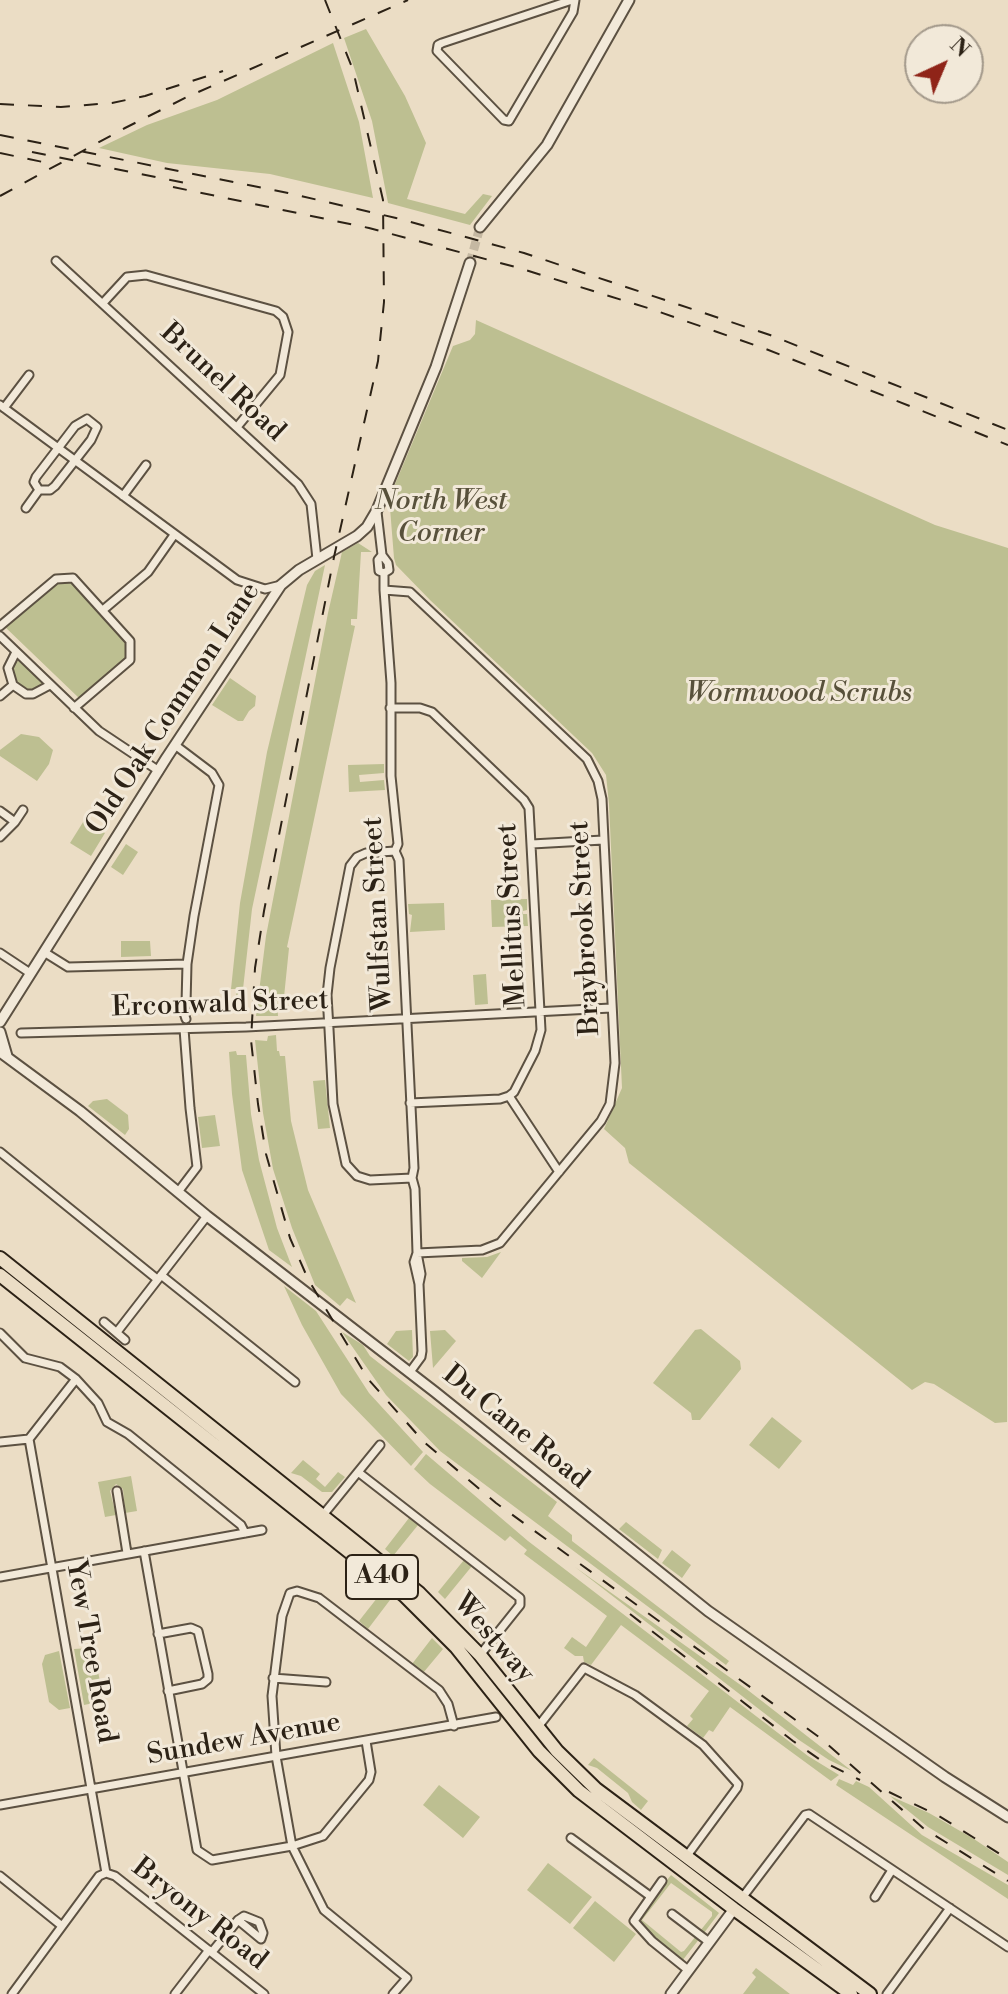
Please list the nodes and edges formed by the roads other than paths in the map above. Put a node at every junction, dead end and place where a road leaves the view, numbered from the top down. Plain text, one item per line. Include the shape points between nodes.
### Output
1 (574, 0) edge
2 (629, 0) edge
3 (480, 227) tunnel mouth
4 (56, 261) dead end
5 (470, 263) tunnel mouth
6 (103, 303) junction
7 (29, 375) dead end
8 (2, 407) edge
9 (237, 427) junction
10 (57, 448) junction
11 (74, 461) junction
12 (146, 465) dead end
13 (39, 490) junction
14 (123, 496) junction
15 (26, 508) dead end
16 (377, 510) junction
17 (174, 535) junction
18 (317, 559) junction
19 (281, 585) junction
20 (384, 590) junction
21 (103, 610) junction
22 (0, 626) edge
23 (0, 636) edge
24 (16, 652) junction
25 (13, 685) junction
26 (50, 685) junction
27 (0, 696) edge
28 (74, 708) junction
29 (390, 708) junction
30 (175, 745) junction
31 (159, 771) junction
32 (23, 810) dead end
33 (0, 811) edge
34 (15, 822) junction
35 (0, 837) edge
36 (603, 840) junction
37 (532, 844) junction
38 (395, 851) junction
39 (44, 952) junction
40 (0, 953) edge
41 (187, 964) junction
42 (30, 973) junction
43 (611, 1008) junction
44 (540, 1012) junction
45 (407, 1019) junction
46 (0, 1022) edge
47 (329, 1023) junction
48 (186, 1029) junction
49 (0, 1032) edge
50 (21, 1033) dead end
51 (2, 1054) edge
52 (509, 1096) junction
53 (410, 1103) junction
54 (0, 1152) edge
55 (559, 1172) junction
56 (412, 1178) junction
57 (178, 1192) junction
58 (207, 1216) junction
59 (417, 1253) junction
60 (0, 1258) edge
61 (0, 1275) edge
62 (159, 1277) junction
63 (104, 1322) dead end
64 (117, 1332) junction
65 (0, 1333) edge
66 (125, 1340) dead end
67 (410, 1372) junction
68 (76, 1379) junction
69 (295, 1382) dead end
70 (29, 1439) junction
71 (0, 1442) edge
72 (380, 1445) dead end
73 (358, 1472) junction
74 (117, 1491) dead end
75 (323, 1515) junction
76 (262, 1530) dead end
77 (245, 1533) junction
78 (144, 1551) junction
79 (127, 1553) junction
80 (53, 1567) junction
81 (0, 1577) edge
82 (158, 1634) junction
83 (480, 1655) junction
84 (273, 1678) junction
85 (326, 1682) dead end
86 (168, 1691) junction
87 (496, 1717) dead end
88 (454, 1726) junction
89 (537, 1728) junction
90 (366, 1741) junction
91 (276, 1756) junction
92 (183, 1773) junction
93 (92, 1789) junction
94 (0, 1805) edge
95 (1008, 1817) edge
96 (571, 1838) dead end
97 (292, 1846) junction
98 (686, 1857) junction
99 (892, 1870) junction
100 (106, 1873) junction
101 (0, 1876) edge
102 (662, 1881) dead end
103 (650, 1896) junction
104 (875, 1897) dead end
105 (742, 1898) junction
106 (950, 1908) junction
107 (734, 1909) junction
108 (672, 1914) dead end
109 (238, 1920) dead end
110 (62, 1926) junction
111 (709, 1942) junction
112 (1008, 1947) edge
113 (210, 1951) junction
114 (688, 1970) junction
115 (12, 1994) edge
116 (175, 1994) edge
117 (264, 1994) edge
118 (393, 1994) edge
119 (671, 1994) edge
120 (851, 1994) edge
121 (870, 1994) edge
122 (887, 1994) edge

1 - 1 street via 442,43 437,51 508,121 573,12
2 - 3 street via 547,145
4 - 6 street, Brunel Road
5 - 16 street, Old Oak Common Lane via 446,342
6 - 9 street, Brunel Road
6 - 9 street via 127,277 146,275 283,317 288,332 280,375
7 - 8 street
8 - 10 street
9 - 18 street, Brunel Road via 306,494
10 - 11 street
10 - 11 street via 82,420 93,421 96,432
10 - 13 street via 36,477
11 - 13 street via 55,486
11 - 14 street
12 - 14 street
13 - 15 street
14 - 17 street
16 - 18 street, Old Oak Common Lane via 362,532
16 - 20 street, Wulfstan Street
17 - 19 street via 237,580 265,589
17 - 21 street via 148,572
18 - 19 street, Old Oak Common Lane
19 - 30 street, Old Oak Common Lane
20 - 29 street, Wulfstan Street
20 - 36 street, Braybrook Street via 410,592 587,759 601,790
21 - 22 street via 73,578 56,579
21 - 28 street via 130,641 130,660
23 - 24 street
24 - 25 street via 8,668
24 - 26 street
25 - 26 street via 33,694
25 - 27 street
26 - 28 street
28 - 31 street
29 - 37 street, Mellitus Street via 432,712 483,760 527,804
29 - 38 street, Wulfstan Street
30 - 31 street, Old Oak Common Lane
30 - 41 street via 212,773 219,785
31 - 39 street, Old Oak Common Lane
32 - 34 street
33 - 34 street
34 - 35 street
36 - 37 street
36 - 43 street, Braybrook Street
37 - 44 street, Mellitus Street
38 - 45 street, Wulfstan Street
38 - 47 street via 366,853 350,866 330,968
39 - 41 street via 68,967
39 - 42 street, Old Oak Common Lane
40 - 42 street
41 - 48 street
42 - 46 street, Old Oak Common Lane
43 - 44 street, Erconwald Street
43 - 55 street, Braybrook Street via 615,1079 610,1104
44 - 45 street, Erconwald Street
44 - 52 street, Mellitus Street via 540,1039
45 - 47 street, Erconwald Street
45 - 53 street, Wulfstan Street
47 - 48 street, Erconwald Street
47 - 56 street via 333,1104 346,1164 370,1180
48 - 50 street, Erconwald Street
48 - 57 street via 197,1167
49 - 51 street, Du Cane Road
51 - 57 street, Du Cane Road
52 - 53 street
52 - 55 street
53 - 56 street, Wulfstan Street
54 - 62 street
55 - 59 street, Braybrook Street via 495,1247
56 - 59 street, Wulfstan Street
57 - 58 street, Du Cane Road
58 - 62 street
58 - 67 street, Du Cane Road
59 - 67 street, Wulfstan Street via 422,1351
60 - 75 highway, Westway / A40
61 - 107 highway, Westway / A40 via 405,1596 450,1640 539,1751 579,1791
62 - 64 street
62 - 69 street
63 - 64 street
64 - 66 street
65 - 68 street via 25,1358 60,1367
67 - 95 street, Du Cane Road via 708,1611
68 - 70 street
68 - 77 street via 107,1422
70 - 71 street
70 - 80 street, Yew Tree Road
72 - 73 street
73 - 75 street
73 - 83 street via 520,1598 520,1605
74 - 79 street
75 - 83 highway, Westway / A40 via 428,1601
76 - 77 street
77 - 78 street
78 - 79 street
78 - 82 street
79 - 80 street
80 - 81 street
80 - 93 street, Yew Tree Road
82 - 86 street
82 - 86 street via 198,1631 208,1674 202,1684
83 - 89 highway, Westway / A40
84 - 85 street
84 - 88 street via 282,1616 290,1593 297,1591 319,1598 439,1690
84 - 91 street
86 - 92 street
87 - 88 street, Sundew Avenue
88 - 90 street, Sundew Avenue
89 - 98 highway, Westway / A40 via 596,1789
89 - 98 street via 584,1668 635,1695 703,1745 738,1784
90 - 91 street, Sundew Avenue
90 - 97 street via 369,1780 327,1833
91 - 92 street, Sundew Avenue
91 - 97 street
92 - 93 street, Sundew Avenue
92 - 97 street via 197,1850 212,1860
93 - 94 street, Sundew Avenue
93 - 100 street, Yew Tree Road
96 - 103 street
97 - 118 street via 324,1910 407,1978
98 - 105 highway, Westway / A40
99 - 104 street
99 - 105 street via 807,1814
99 - 106 street
100 - 110 street
100 - 113 street, Bryony Road
101 - 110 street
102 - 103 street
103 - 114 street via 635,1917 636,1924
105 - 121 highway, Westway / A40
106 - 112 street
106 - 122 street
107 - 111 street
107 - 120 highway, Westway / A40
108 - 111 street
109 - 113 street
110 - 115 street
111 - 114 street
113 - 116 street
113 - 117 street, Bryony Road
114 - 119 street

